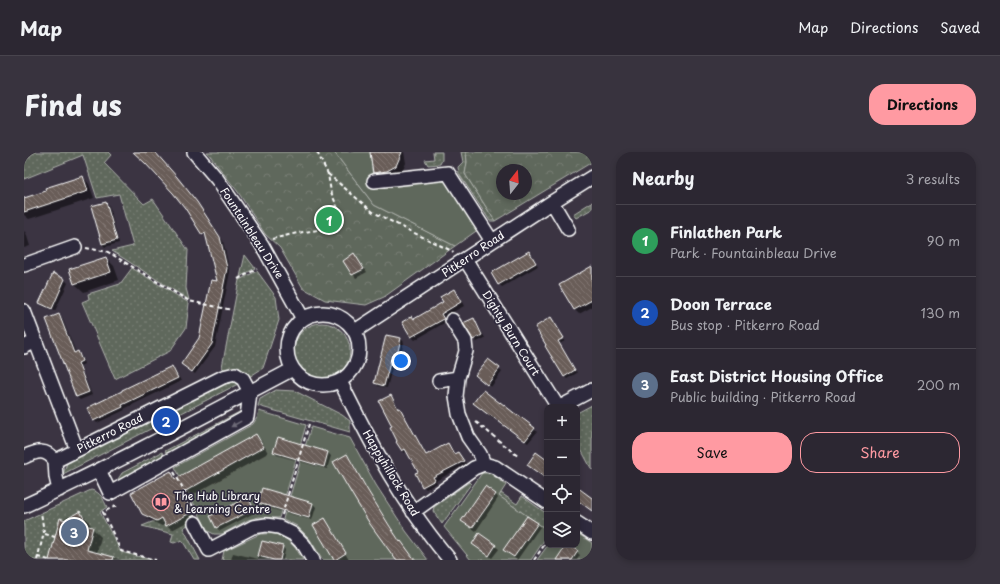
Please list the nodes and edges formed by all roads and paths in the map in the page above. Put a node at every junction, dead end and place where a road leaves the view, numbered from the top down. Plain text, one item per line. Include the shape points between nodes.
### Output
1 (194, 152) edge
2 (317, 152) edge
3 (328, 174) junction
4 (592, 177) edge
5 (374, 181) dead end
6 (552, 202) junction
7 (568, 229) dead end
8 (492, 241) junction
9 (262, 245) junction
10 (76, 247) joint
11 (465, 259) junction
12 (24, 265) edge
13 (257, 269) dead end
14 (238, 280) dead end
15 (24, 310) edge
16 (232, 310) dead end
17 (303, 319) junction
18 (452, 320) dead end
19 (354, 331) junction
20 (36, 341) junction
21 (24, 347) edge
22 (293, 369) junction
23 (458, 378) junction
24 (340, 381) junction
25 (439, 381) dead end
26 (592, 390) edge
27 (250, 392) junction
28 (557, 404) edge
29 (565, 404) edge
30 (460, 414) junction
31 (309, 424) dead end
32 (77, 450) junction
33 (24, 457) edge
34 (519, 457) dead end
35 (55, 461) junction
36 (168, 461) junction
37 (484, 464) junction
38 (99, 470) junction
39 (58, 490) junction
40 (544, 500) edge
41 (24, 506) edge
42 (116, 506) dead end
43 (41, 511) dead end
44 (413, 512) junction
45 (281, 520) dead end
46 (195, 524) joint
47 (580, 525) edge
48 (44, 533) junction
49 (592, 533) edge
50 (55, 537) dead end
51 (544, 545) edge
52 (38, 557) junction
53 (37, 560) edge
54 (49, 560) edge
55 (156, 560) edge
56 (313, 560) edge
57 (450, 560) edge
58 (534, 560) edge

1 - 9 street, Fountainbleau Drive via 217,179
2 - 3 path
3 - 9 path via 331,192 339,211 339,221 332,228 272,239
3 - 11 path via 373,212
4 - 6 street, Pitkerro Road
5 - 8 street via 448,172
6 - 7 street
6 - 8 street, Pitkerro Road
8 - 11 street, Pitkerro Road
9 - 17 street, Fountainbleau Drive
10 - 12 street
10 - 16 path via 108,252 189,301
11 - 19 street, Pitkerro Road
11 - 28 street, Dighty Burn Court
13 - 14 path
15 - 20 street
17 - 19 street via 317,314 332,314 345,320
17 - 22 street via 295,327 287,347 288,359
18 - 23 street via 466,341 466,351
19 - 24 street via 359,345 358,359 352,372
20 - 21 street
20 - 32 street
22 - 24 street via 309,383 330,385
22 - 27 street
23 - 25 street
23 - 30 street via 456,396
24 - 44 street, Happyhillock Road via 388,474
26 - 29 street, Dighty Burn Court
27 - 32 street, Pitkerro Road via 243,379 235,374 224,377
27 -> 36 street via 247,417
27 - 38 street
30 - 34 path via 469,416
30 - 37 street via 468,437
31 - 45 path
32 - 35 street, Pitkerro Road
33 - 35 street via 35,451 47,453
35 - 39 street
36 - 38 street via 110,493
36 - 46 path via 200,520
37 - 40 street via 495,467
37 - 44 street via 474,468
38 - 39 street
39 - 41 street
42 - 55 path via 103,512 122,551
43 - 48 path
44 - 57 street, Happyhillock Road
46 - 56 street via 209,550 253,528 266,525 278,527 293,534 304,545
47 - 49 street
48 - 50 path
48 - 52 path
51 - 58 path
52 - 53 path
52 - 54 path

